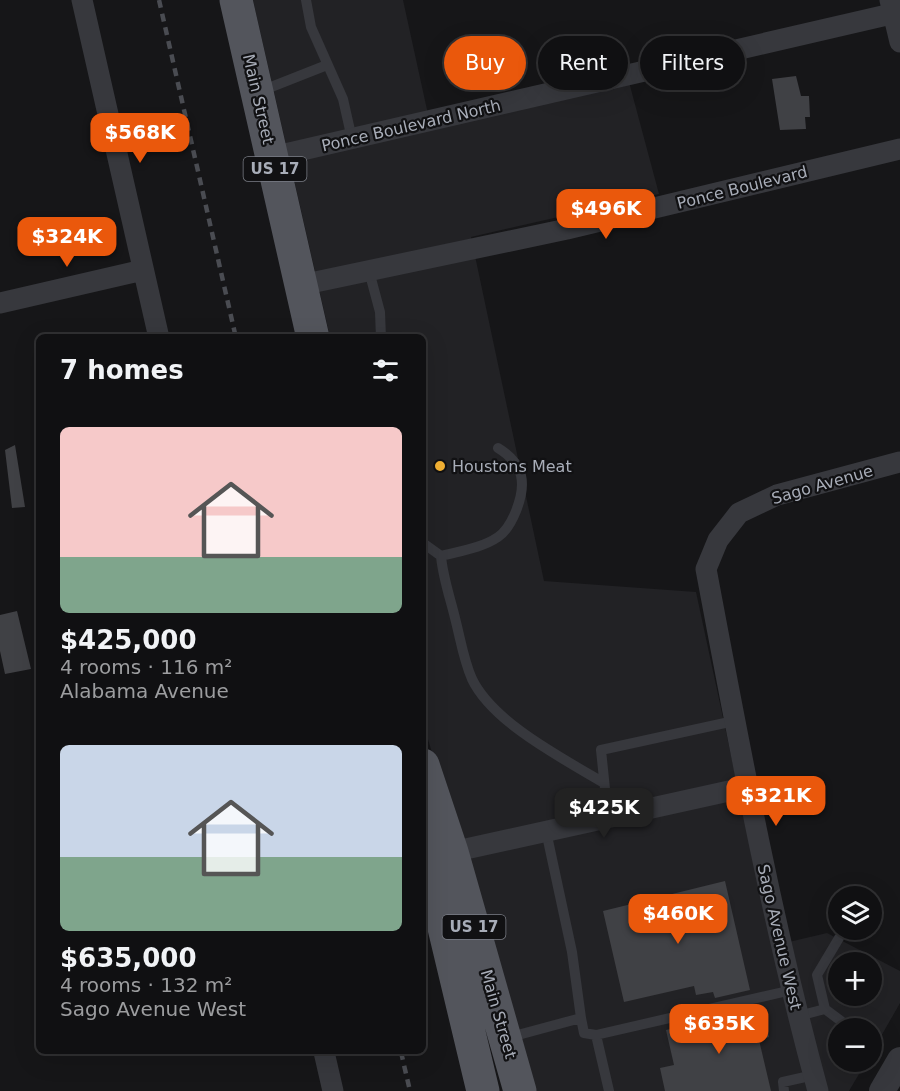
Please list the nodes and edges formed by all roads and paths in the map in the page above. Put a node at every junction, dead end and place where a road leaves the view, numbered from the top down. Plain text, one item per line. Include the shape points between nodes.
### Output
1 (82, 0) edge
2 (236, 0) edge
3 (306, 0) edge
4 (895, 8) edge
5 (900, 42) edge
6 (327, 65) junction
7 (257, 92) junction
8 (352, 139) junction
9 (900, 149) edge
10 (273, 157) junction
11 (143, 270) junction
12 (369, 271) junction
13 (301, 285) junction
14 (0, 303) edge
15 (158, 334) edge
16 (312, 334) edge
17 (381, 334) edge
18 (498, 448) dead end
19 (900, 462) edge
20 (426, 545) edge
21 (441, 556) junction
22 (706, 569) joint
23 (734, 721) junction
24 (426, 781) edge
25 (604, 783) junction
26 (747, 788) junction
27 (608, 818) junction
28 (546, 831) junction
29 (438, 846) edge
30 (838, 940) edge
31 (792, 990) junction
32 (825, 1009) junction
33 (798, 1016) junction
34 (581, 1018) junction
35 (837, 1018) edge
36 (596, 1035) junction
37 (507, 1038) junction
38 (324, 1054) edge
39 (900, 1060) edge
40 (816, 1083) edge
41 (333, 1091) edge
42 (483, 1091) edge
43 (520, 1091) edge
44 (609, 1091) edge
45 (784, 1091) edge
46 (882, 1091) edge

1 - 11 street
2 - 7 main road, Main Street / US 17
3 - 6 lane via 311,27
4 - 5 street
4 - 8 street, Ponce Boulevard North
6 - 7 lane
6 - 8 lane via 343,99
7 - 10 main road, Main Street / US 17
8 - 10 street, Ponce Boulevard North
9 - 12 street, Ponce Boulevard via 567,229
10 - 13 main road, Main Street / US 17
11 - 14 street
11 - 15 street
12 - 13 street, Ponce Boulevard
12 - 17 lane via 380,312
13 - 16 main road, Main Street / US 17
18 - 21 lane via 520,468 523,481 522,498 507,529 487,543
19 - 22 street, Sago Avenue via 777,495 739,513 718,540
20 - 21 lane
21 - 25 lane via 442,574 463,653 477,688 504,717 541,745
22 - 23 street, Sago Avenue West
23 - 25 lane via 602,750
23 - 26 street, Sago Avenue West
24 - 29 main road, Main Street / US 17
25 - 27 lane
26 - 27 street
26 - 31 street, Sago Avenue West
27 - 28 street
28 - 29 street
28 - 34 lane via 572,952
29 - 37 main road, Main Street / US 17
29 - 42 main road, Main Street / US 17
30 - 32 lane via 817,975
31 - 33 street, Sago Avenue West
31 - 36 lane
32 - 33 lane
32 - 35 lane
33 - 40 street, Sago Avenue West
34 - 36 lane via 584,1033
34 - 37 lane
36 - 44 lane
37 - 43 main road, Main Street / US 17
38 - 41 street
39 - 46 street
40 - 45 lane via 783,1082

